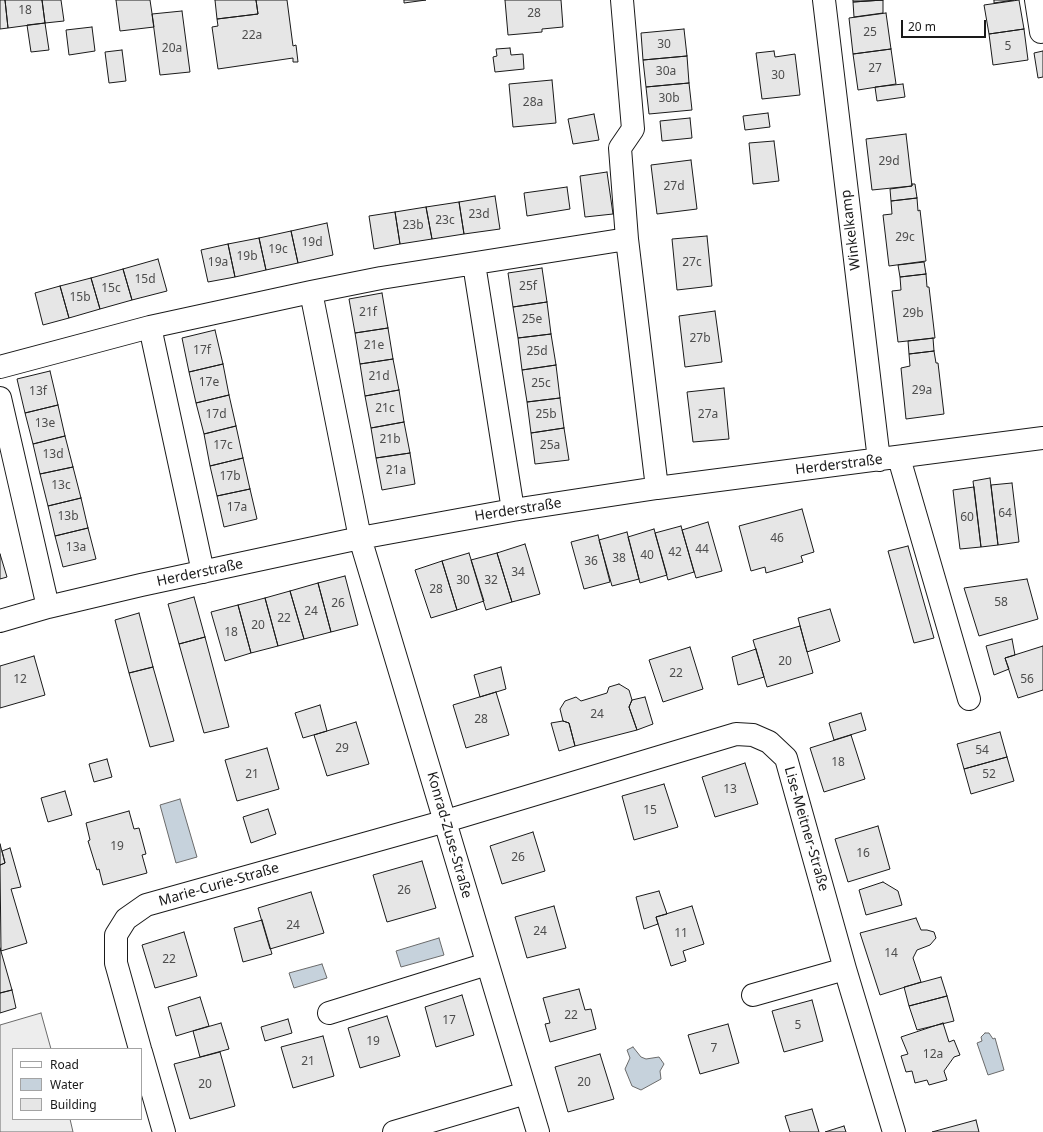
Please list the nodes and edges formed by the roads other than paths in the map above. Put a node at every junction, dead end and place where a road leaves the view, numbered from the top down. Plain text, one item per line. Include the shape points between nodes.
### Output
1 (622, 0) edge
2 (824, 0) edge
3 (1036, 0) edge
4 (1041, 32) dead end
5 (627, 239) junction
6 (474, 264) junction
7 (310, 292) junction
8 (150, 327) junction
9 (0, 367) edge
10 (0, 398) edge
11 (1043, 438) edge
12 (889, 459) junction
13 (657, 488) junction
14 (513, 510) junction
15 (360, 538) junction
16 (203, 572) junction
17 (48, 607) junction
18 (0, 621) edge
19 (968, 698) dead end
20 (446, 821) junction
21 (487, 964) junction
22 (845, 969) junction
23 (753, 995) dead end
24 (329, 1013) dead end
25 (140, 1048) edge
26 (142, 1054) edge
27 (526, 1094) junction
28 (164, 1132) edge
29 (394, 1132) edge
30 (538, 1132) edge
31 (894, 1132) edge

1 - 5 street via 633,129 620,148
2 - 12 street, Winkelkamp
3 - 4 street
5 - 6 street
5 - 13 street
6 - 7 street
6 - 14 street
7 - 8 street
7 - 15 street, Konrad-Zuse-Straße
8 - 9 street
8 - 16 street
10 - 17 street
11 - 12 street, Herderstraße
12 - 13 street, Herderstraße
12 - 19 street, Winkelkamp
13 - 14 street, Herderstraße
14 - 15 street, Herderstraße
15 - 16 street, Herderstraße
15 - 20 street, Konrad-Zuse-Straße
16 - 17 street, Herderstraße
17 - 18 street, Herderstraße
20 - 21 street, Konrad-Zuse-Straße
20 - 22 street, Lise-Meitner-Straße via 736,734 753,735 770,742 786,758
20 - 25 street, Marie-Curie-Straße via 146,905 126,919 116,934 116,963
21 - 24 street
21 - 27 street, Konrad-Zuse-Straße
22 - 23 street
22 - 31 street, Lise-Meitner-Straße
26 - 28 street, Marie-Curie-Straße
27 - 29 street
27 - 30 street, Konrad-Zuse-Straße

